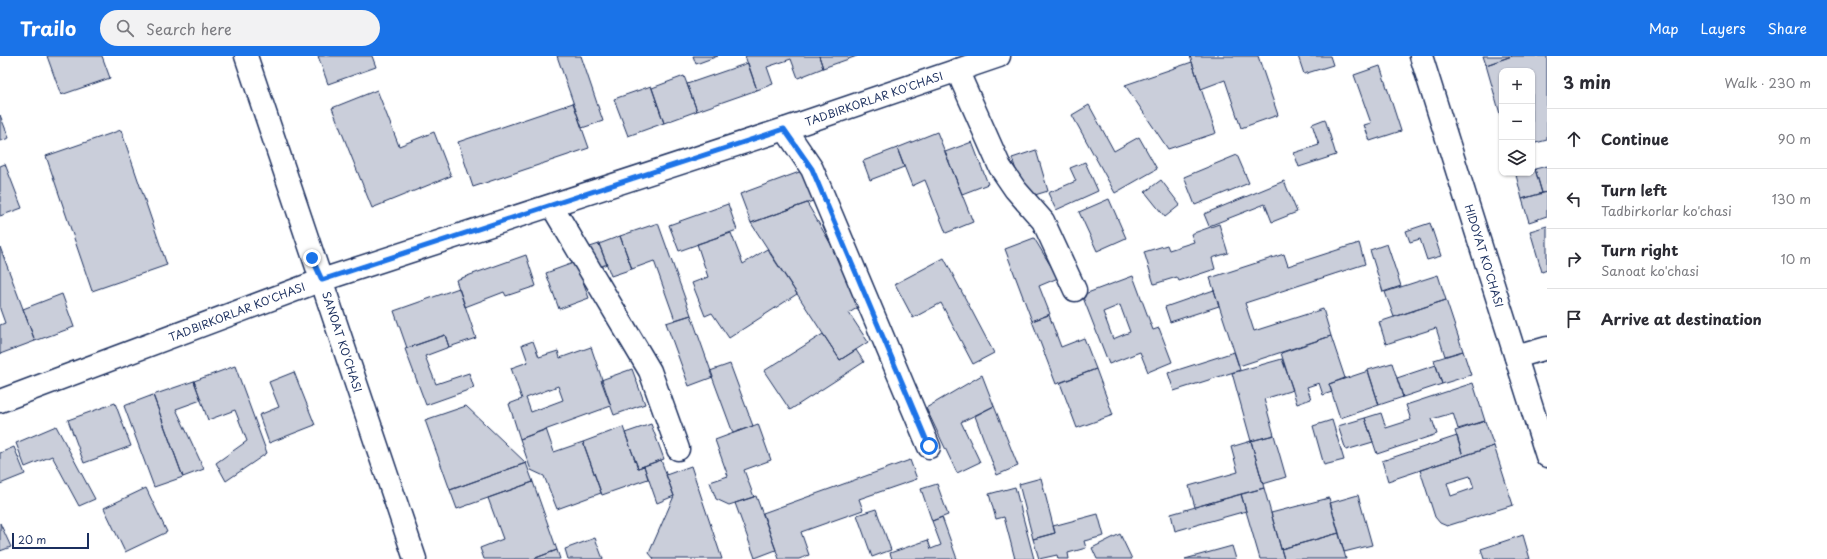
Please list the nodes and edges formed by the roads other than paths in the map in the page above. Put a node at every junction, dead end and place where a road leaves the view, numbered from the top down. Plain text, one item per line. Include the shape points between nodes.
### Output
1 (246, 56) edge
2 (999, 56) edge
3 (1421, 56) edge
4 (957, 70) junction
5 (784, 129) junction
6 (552, 206) junction
7 (322, 280) junction
8 (1075, 290) dead end
9 (1547, 348) edge
10 (1516, 357) junction
11 (0, 401) edge
12 (929, 446) dead end
13 (678, 449) dead end
14 (1547, 456) edge
15 (415, 559) edge

1 - 7 main road, SANOAT KO'CHASI via 312,258
2 - 4 main road, TADBIRKORLAR KO'CHASI
3 - 10 main road, HIDOYAT KO'CHASI
4 - 5 main road, TADBIRKORLAR KO'CHASI
4 - 8 main road via 1000,167 1043,220
5 - 6 main road, TADBIRKORLAR KO'CHASI
5 - 12 main road via 812,169
6 - 7 main road, TADBIRKORLAR KO'CHASI
6 - 13 main road via 650,371
7 - 11 main road, TADBIRKORLAR KO'CHASI
7 - 15 main road, SANOAT KO'CHASI
9 - 10 main road
10 - 14 main road, HIDOYAT KO'CHASI

